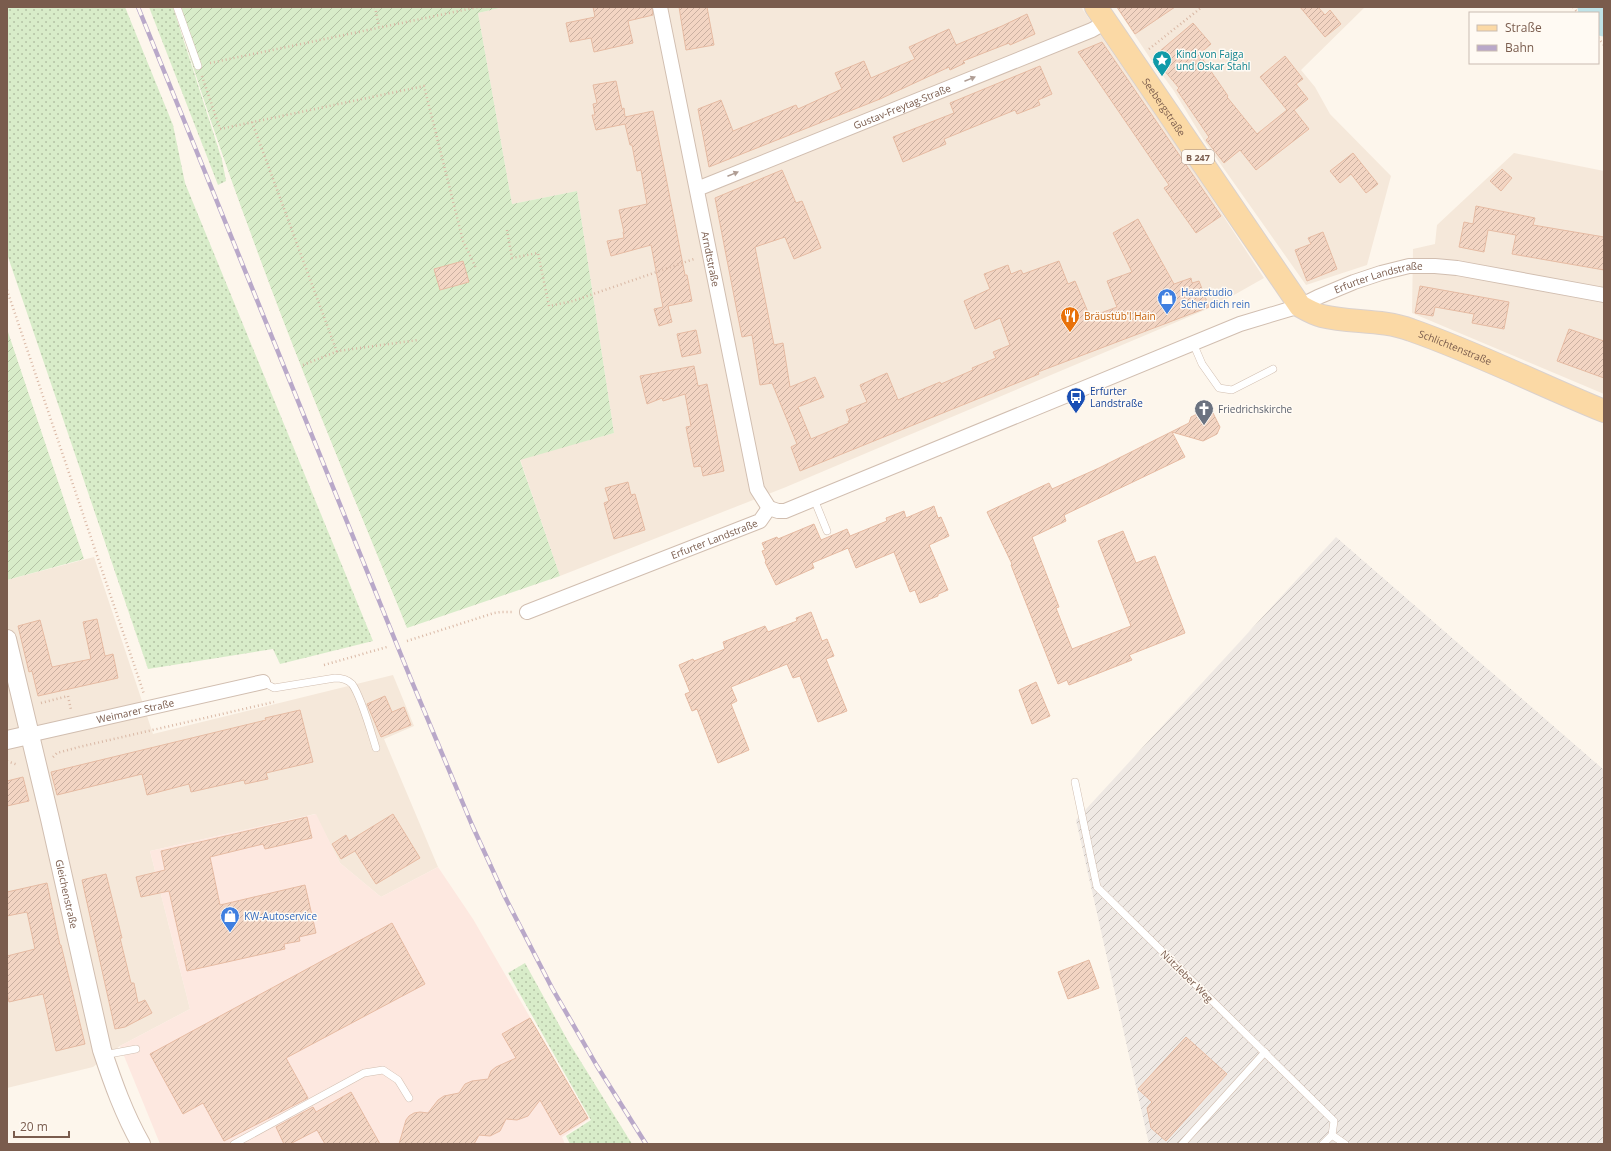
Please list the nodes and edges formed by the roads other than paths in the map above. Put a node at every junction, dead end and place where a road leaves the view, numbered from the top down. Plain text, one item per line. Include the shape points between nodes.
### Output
1 (177, 7) edge
2 (660, 7) edge
3 (1101, 15) edge
4 (198, 66) road end
5 (697, 189) junction
6 (1604, 295) edge
7 (1300, 306) junction
8 (1193, 343) junction
9 (1273, 369) dead end
10 (1604, 411) edge
11 (814, 499) junction
12 (769, 508) junction
13 (827, 531) dead end
14 (527, 612) road end
15 (7, 639) edge
16 (263, 682) joint
17 (29, 735) junction
18 (7, 740) edge
19 (376, 748) dead end
20 (1075, 782) dead end
21 (136, 1049) dead end
22 (1265, 1052) junction
23 (104, 1055) junction
24 (409, 1098) dead end
25 (1332, 1135) junction
26 (141, 1144) edge
27 (234, 1144) edge
28 (1182, 1144) edge
29 (1323, 1144) edge
30 (1345, 1144) edge

1 - 4 lane
2 - 5 street, Arndtstraße
5 -> 3 street, Gustav-Freytag-Straße via 1077,36
3 - 7 main road, Seebergstraße / B 247
5 - 12 street, Arndtstraße via 757,489
6 - 7 street, Erfurter Landstraße via 1457,268 1409,266 1354,282
7 - 8 street, Erfurter Landstraße via 1247,321
7 - 10 main road, Schlichtenstraße / B 247 via 1320,316 1379,322 1410,329
8 - 9 lane via 1202,364 1218,388 1232,390
8 - 11 street, Erfurter Landstraße
11 - 12 street, Erfurter Landstraße via 785,511
11 - 13 lane
12 - 14 street, Erfurter Landstraße via 760,521
15 - 17 street, Gleichenstraße
16 - 17 street, Weimarer Straße
16 - 19 lane via 274,688 344,678 358,694
17 - 18 street, Weimarer Straße
17 - 23 street, Gleichenstraße
20 - 22 lane, Nützleber Weg via 1097,887
21 - 23 lane
22 - 25 lane, Nützleber Weg via 1334,1121
22 - 28 lane
23 - 26 street, Gleichenstraße via 120,1101
24 - 27 lane via 398,1080 382,1070 364,1073
25 - 29 lane
25 - 30 lane

